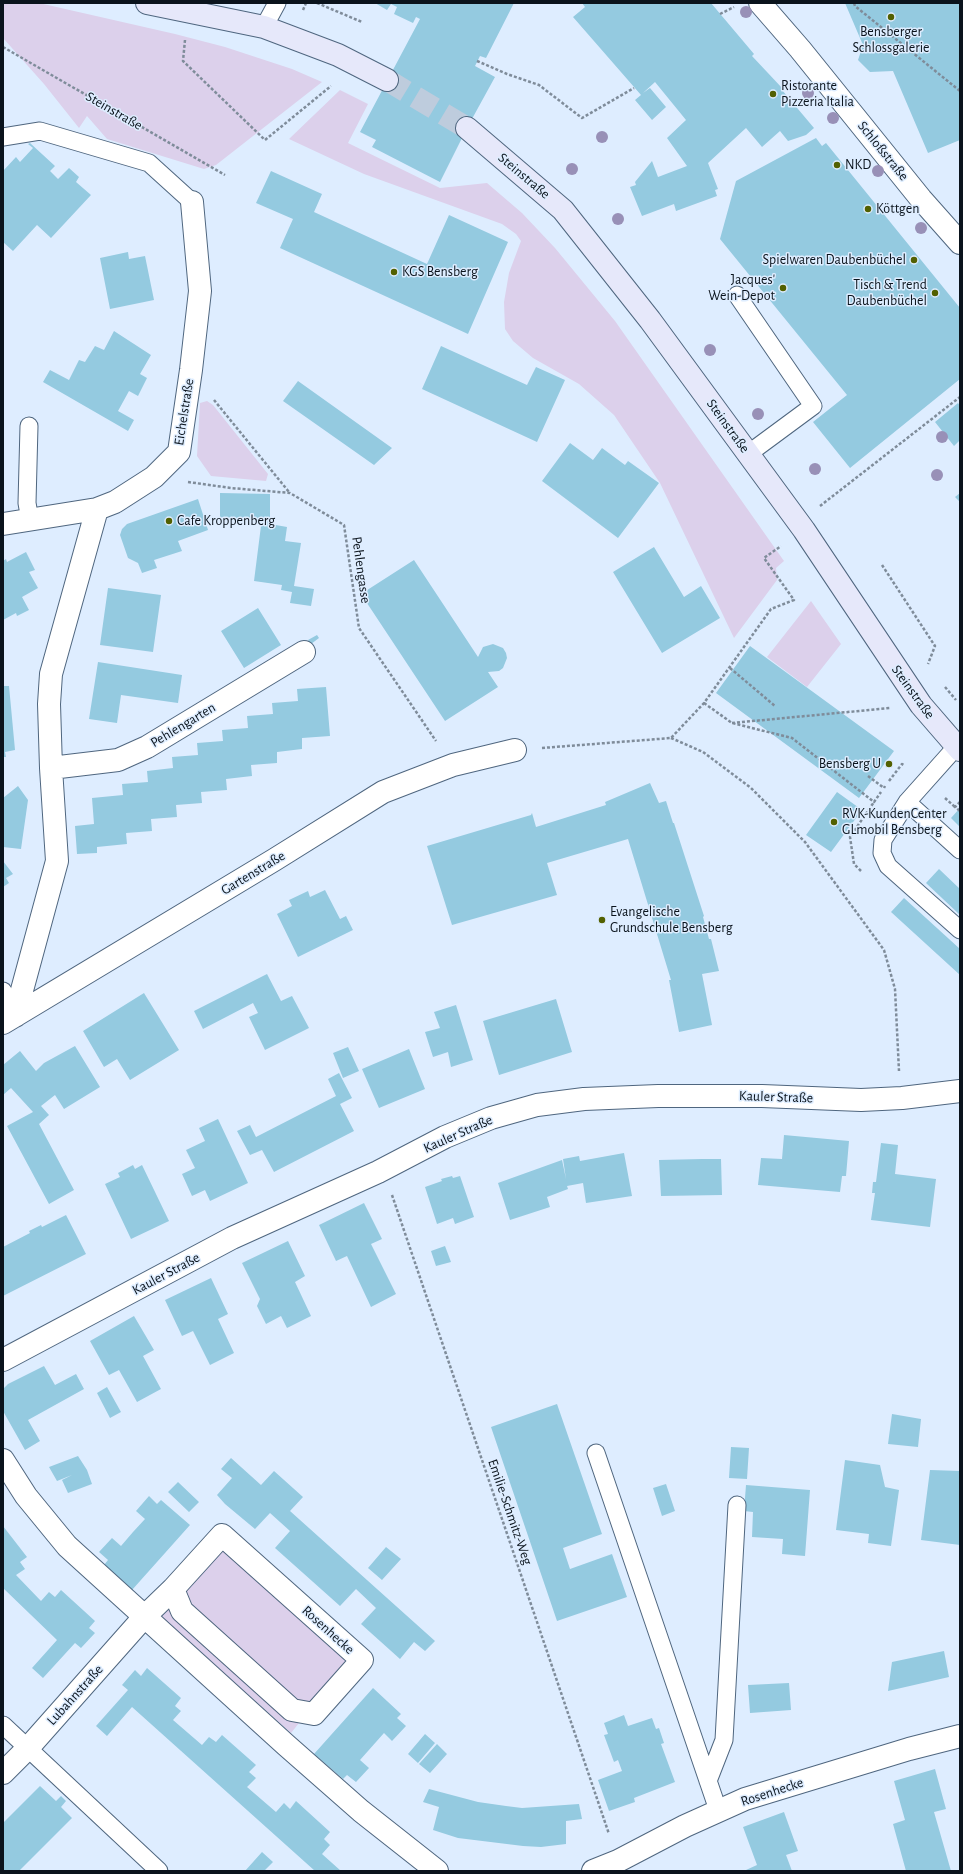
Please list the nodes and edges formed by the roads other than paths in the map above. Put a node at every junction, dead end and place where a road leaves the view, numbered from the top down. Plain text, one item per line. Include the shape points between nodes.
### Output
1 (147, 3) edge
2 (277, 3) edge
3 (760, 3) edge
4 (264, 27) junction
5 (388, 80) tunnel mouth
6 (467, 128) tunnel mouth
7 (3, 136) edge
8 (192, 202) joint
9 (960, 243) edge
10 (737, 295) dead end
11 (29, 426) dead end
12 (748, 454) junction
13 (97, 510) junction
14 (30, 520) junction
15 (3, 524) edge
16 (304, 652) dead end
17 (958, 748) edge
18 (515, 750) road end
19 (51, 768) junction
20 (907, 802) junction
21 (960, 850) edge
22 (960, 930) edge
23 (3, 991) edge
24 (9, 1020) edge
25 (960, 1091) edge
26 (3, 1360) edge
27 (596, 1453) dead end
28 (3, 1460) edge
29 (737, 1505) dead end
30 (173, 1589) junction
31 (145, 1616) junction
32 (3, 1725) edge
33 (960, 1736) edge
34 (28, 1748) junction
35 (3, 1773) edge
36 (708, 1781) junction
37 (718, 1810) junction
38 (159, 1871) edge
39 (437, 1871) edge
40 (593, 1871) edge

1 - 4 main road
2 - 4 lane
3 - 9 street, Schloßstraße
4 - 5 main road via 338,55
6 - 12 main road, Steinstraße via 563,210 650,320
7 - 8 lane via 40,131 149,163
8 - 13 street, Eichelstraße via 200,291 178,452 154,477 115,502
10 - 12 lane via 813,406
11 - 14 lane via 27,503
12 - 17 main road, Steinstraße via 804,530 921,705
13 - 14 street, Eichelstraße
13 - 19 street via 51,674
14 - 15 street, Eichelstraße
16 - 19 street, Pehlengarten via 147,747 118,760
17 - 20 lane
18 - 24 street, Gartenstraße via 453,765 383,792
19 - 24 street via 57,861
20 - 21 lane
20 - 22 lane via 883,840 882,853 888,866
23 - 24 lane
25 - 26 street, Kauler Straße via 861,1100 762,1096 658,1096 584,1099 537,1105 491,1118 451,1135 378,1172 232,1238
27 - 36 lane
28 - 31 street via 26,1496 67,1546
29 - 36 lane via 724,1740
30 - 30 street, Rosenhecke via 222,1535 362,1660 314,1714 292,1710 182,1611
30 - 31 street, Rosenhecke
31 - 34 street, Lubahnstraße
31 - 39 street via 355,1806
32 - 34 lane
33 - 37 street, Rosenhecke via 909,1749
34 - 35 street, Lubahnstraße
34 - 38 lane
36 - 37 lane
37 - 40 street, Rosenhecke

